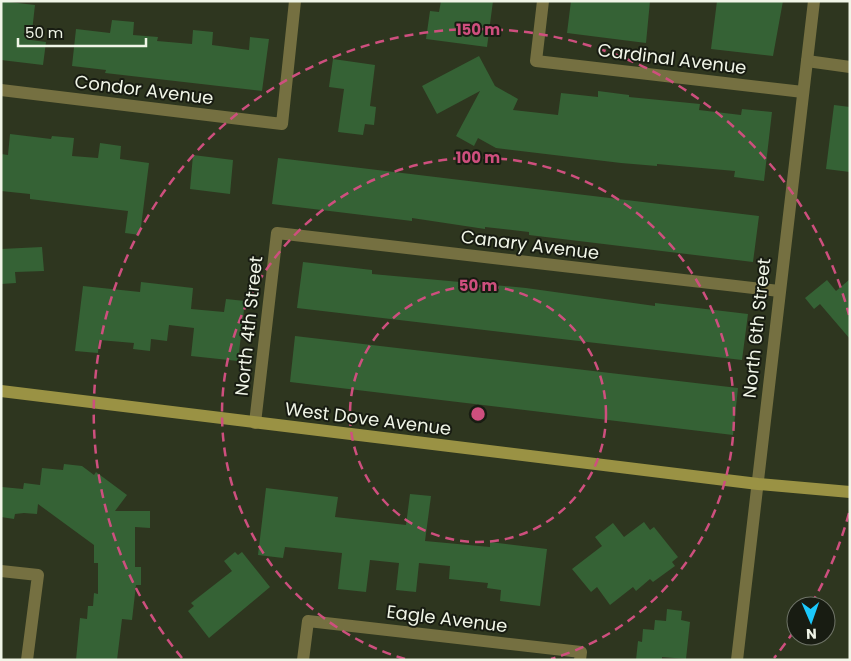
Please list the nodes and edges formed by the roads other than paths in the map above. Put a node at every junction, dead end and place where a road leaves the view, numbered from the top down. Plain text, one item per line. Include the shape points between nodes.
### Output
1 (295, 1) edge
2 (543, 1) edge
3 (814, 1) edge
4 (807, 62) junction
5 (850, 67) edge
6 (1, 90) edge
7 (803, 92) junction
8 (277, 234) joint
9 (779, 291) junction
10 (1, 391) edge
11 (255, 423) junction
12 (758, 484) junction
13 (850, 492) edge
14 (1, 570) edge
15 (581, 656) edge
16 (28, 660) edge
17 (303, 660) edge
18 (737, 660) edge

1 - 6 street, Condor Avenue via 282,124
2 - 7 street, Cardinal Avenue via 536,61
3 - 4 street, North 6th Street
4 - 5 street
4 - 7 street, North 6th Street
7 - 9 street, North 6th Street
8 - 9 street, Canary Avenue
8 - 11 street, North 4th Street
9 - 12 street, North 6th Street
10 - 11 main road, West Dove Avenue
11 - 12 main road, West Dove Avenue
12 - 13 main road, West Dove Avenue
12 - 18 street, North 6th Street
14 - 16 street via 38,575
15 - 17 street, Eagle Avenue via 308,621

